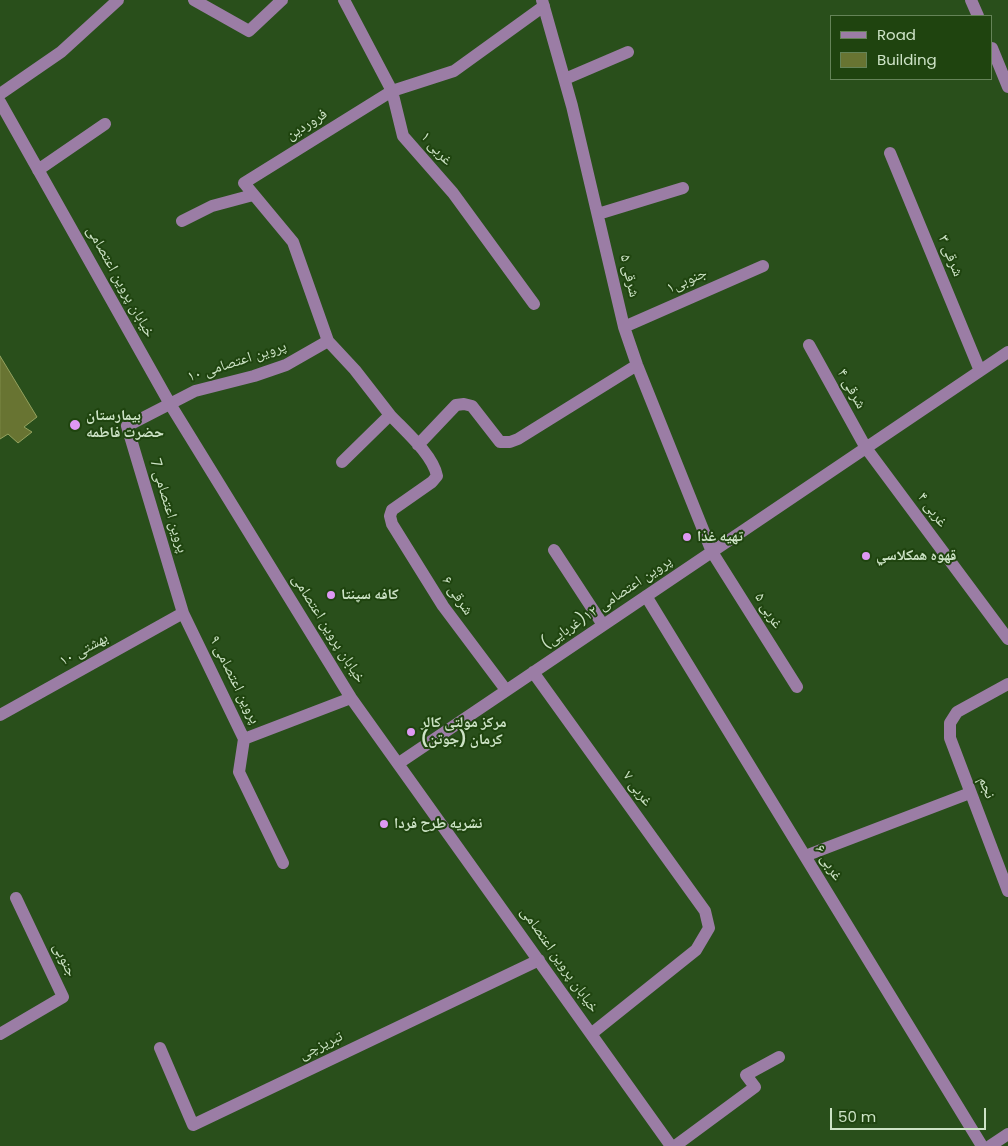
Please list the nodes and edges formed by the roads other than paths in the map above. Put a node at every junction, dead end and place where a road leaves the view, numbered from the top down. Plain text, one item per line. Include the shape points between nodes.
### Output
1 (118, 0) edge
2 (194, 0) edge
3 (282, 0) edge
4 (344, 0) edge
5 (972, 0) edge
6 (543, 3) edge
7 (978, 15) edge
8 (993, 50) edge
9 (628, 52) dead end
10 (565, 79) junction
11 (1008, 87) edge
12 (392, 92) junction
13 (0, 94) edge
14 (0, 102) edge
15 (105, 124) dead end
16 (890, 153) dead end
17 (38, 170) junction
18 (683, 188) dead end
19 (254, 195) junction
20 (598, 214) junction
21 (182, 221) dead end
22 (763, 266) dead end
23 (534, 304) dead end
24 (624, 327) junction
25 (328, 341) junction
26 (809, 345) dead end
27 (1008, 352) edge
28 (637, 365) junction
29 (980, 371) junction
30 (170, 404) junction
31 (390, 416) junction
32 (418, 445) junction
33 (866, 448) junction
34 (342, 462) dead end
35 (554, 550) dead end
36 (712, 552) junction
37 (646, 596) junction
38 (183, 613) junction
39 (603, 625) junction
40 (1008, 640) edge
41 (533, 672) junction
42 (1008, 684) edge
43 (798, 687) dead end
44 (506, 690) junction
45 (351, 698) junction
46 (0, 715) edge
47 (244, 739) junction
48 (399, 763) junction
49 (970, 793) junction
50 (805, 856) junction
51 (283, 864) dead end
52 (1008, 892) edge
53 (16, 898) dead end
54 (538, 960) junction
55 (0, 1034) edge
56 (591, 1034) junction
57 (160, 1048) dead end
58 (779, 1057) dead end
59 (1008, 1134) edge
60 (671, 1146) edge
61 (675, 1146) edge
62 (982, 1146) edge
63 (990, 1146) edge

1 - 13 street via 61,52
2 - 3 street via 249,31
4 - 12 street, غربی ۱
5 - 7 street
6 - 10 street, شرقی ۵
6 - 12 street, فروردین via 454,71
8 - 11 street
9 - 10 street
10 - 20 street, شرقی ۵
12 - 19 street, فروردین via 244,183
12 - 23 street, غربی ۱ via 403,136 453,193
14 - 17 street, خیابان پروین اعتصامی
15 - 17 street
16 - 29 street, شرقی ۳
17 - 30 street, خیابان پروین اعتصامی
18 - 20 street
19 - 21 street via 212,206
19 - 25 street via 293,242
20 - 24 street, شرقی ۵
22 - 24 street, جنوبی۱
24 - 28 street, شرقی ۵
25 - 30 street, پروین اعتصامی ۱۰ via 286,365 195,391
25 - 31 street
26 - 33 street, شرقی ۴
27 - 29 street, پروین اعتصامی ۱۲(غربایی)
28 - 32 street via 510,442 500,442 472,406 464,404 456,405
28 - 36 street, شرقی ۵
29 - 33 street, پروین اعتصامی ۱۲(غربایی)
30 - 38 street, پروین اعتصامی 7 via 127,426
30 - 45 street, خیابان پروین اعتصامی
31 - 32 street
31 - 34 street
32 - 44 street, شرقی ۶ via 436,469 437,476 392,510 392,524 443,606
33 - 36 street, پروین اعتصامی ۱۲(غربایی)
33 - 40 street, غربی ۴
35 - 39 street
36 - 37 street, پروین اعتصامی ۱۲(غربایی)
36 - 43 street, غربی ۵
37 - 39 street, پروین اعتصامی ۱۲(غربایی)
37 - 50 street, غربی ۶
38 - 46 street, بهشتی ۱۰
38 - 47 street, پروین اعتصامی ۹
39 - 41 street, پروین اعتصامی ۱۲(غربایی)
41 - 44 street, پروین اعتصامی ۱۲(غربایی)
41 - 56 street, غربی ۷ via 705,911 709,928 696,950
42 - 49 street, نجم via 956,712 950,724 950,738
44 - 48 street, پروین اعتصامی ۱۲(غربایی)
45 - 47 street, پروین اعتصامی ۹
45 - 48 street, خیابان پروین اعتصامی
47 - 51 street via 239,772
48 - 54 street, خیابان پروین اعتصامی
49 - 50 street
49 - 52 street, نجم
50 - 62 street, غربی ۶
53 - 55 street, جنوبی via 63,997
54 - 56 street, خیابان پروین اعتصامی
54 - 57 street, تبریزچی via 193,1125
56 - 60 street, خیابان پروین اعتصامی
58 - 61 street via 746,1075 754,1088
59 - 63 street

